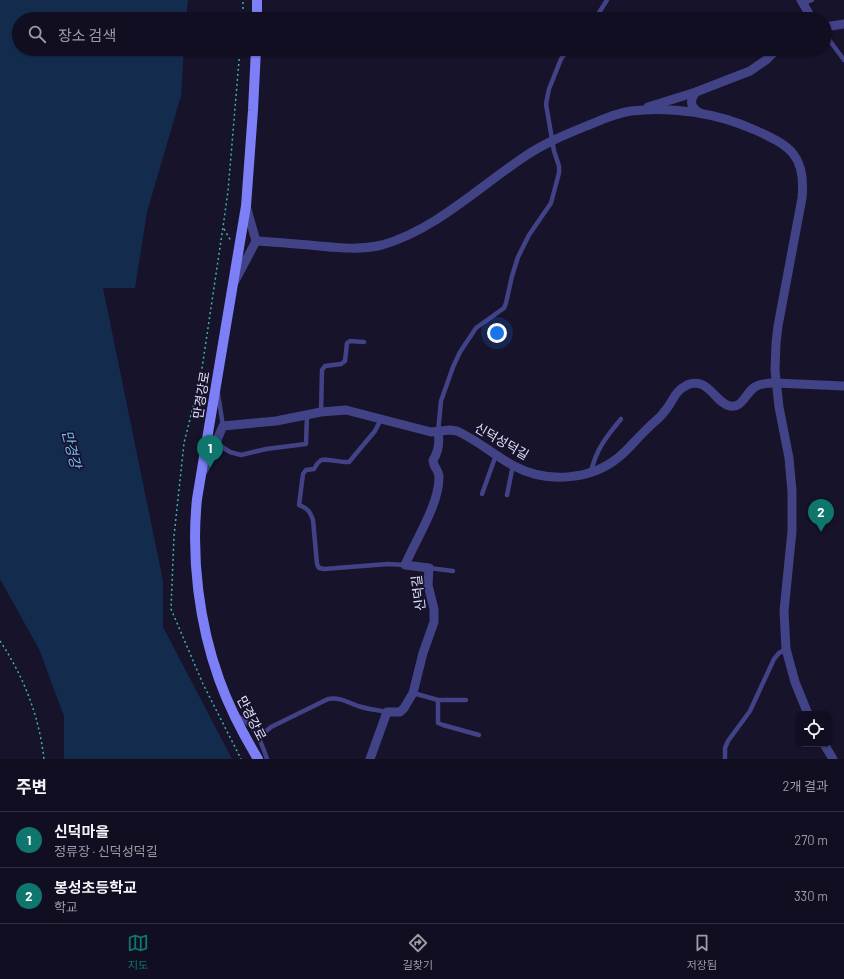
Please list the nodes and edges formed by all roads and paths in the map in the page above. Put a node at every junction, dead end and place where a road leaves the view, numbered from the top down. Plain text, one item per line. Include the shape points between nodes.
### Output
1 (243, 0) edge
2 (258, 0) edge
3 (607, 0) edge
4 (805, 1) edge
5 (243, 12) edge
6 (257, 12) edge
7 (599, 12) edge
8 (808, 12) edge
9 (844, 24) edge
10 (832, 27) edge
11 (832, 44) edge
12 (256, 56) edge
13 (563, 56) edge
14 (770, 56) edge
15 (844, 60) edge
16 (696, 92) junction
17 (631, 111) junction
18 (700, 113) junction
19 (553, 141) junction
20 (246, 206) junction
21 (223, 228) dead end
22 (256, 241) junction
23 (238, 251) junction
24 (233, 284) junction
25 (364, 342) dead end
26 (776, 383) junction
27 (216, 384) junction
28 (844, 386) edge
29 (321, 412) junction
30 (306, 415) junction
31 (381, 419) junction
32 (622, 419) dead end
33 (223, 426) junction
34 (438, 432) junction
35 (216, 443) junction
36 (496, 455) junction
37 (513, 465) junction
38 (591, 472) junction
39 (202, 476) junction
40 (482, 494) dead end
41 (507, 495) dead end
42 (405, 564) junction
43 (429, 568) junction
44 (453, 571) dead end
45 (0, 641) edge
46 (786, 648) junction
47 (413, 693) junction
48 (438, 700) junction
49 (466, 700) dead end
50 (807, 711) edge
51 (387, 712) junction
52 (235, 716) junction
53 (479, 735) dead end
54 (259, 737) junction
55 (826, 747) edge
56 (44, 759) edge
57 (258, 759) edge
58 (267, 759) edge
59 (370, 759) edge
60 (725, 759) edge
61 (832, 759) edge

1 - 5 path
2 - 6 street
3 - 7 lane
4 - 8 street
9 - 10 street
11 - 15 lane
12 - 20 street, 만경강로
13 - 19 lane via 546,104
14 - 16 street via 750,71
16 - 17 street
16 - 18 street via 691,105
17 - 18 street via 669,110
17 - 19 street via 615,115
18 - 26 street via 739,124 773,139 790,150 800,165 802,198 778,326
19 - 22 street via 524,156 447,213 411,233 382,245 356,248
19 - 34 lane via 559,173 551,203 529,235 518,257 504,308 476,328 460,352 440,400
20 - 22 street
20 - 23 street, 만경강로
21 - 23 path
22 - 24 street
23 - 24 street, 만경강로
24 - 27 street, 만경강로
25 - 29 lane via 346,343 345,361 325,366 322,370
26 - 28 street, 신덕성덕길
26 - 38 street, 신덕성덕길 via 756,386 735,407 728,406 699,383 686,386 621,456
26 - 46 street via 792,491 792,531 784,611
27 - 33 lane
27 - 39 street, 만경강로
29 - 30 street, 신덕성덕길
29 - 31 street, 신덕성덕길 via 346,410
30 - 33 street, 신덕성덕길 via 276,421
30 - 35 lane via 306,444 241,455 230,452
31 - 34 street, 신덕성덕길 via 424,431
31 - 42 lane via 375,431 348,462 323,459 318,461 314,469 306,470 303,474 298,505 311,513 319,568
32 - 38 lane via 600,447
33 - 35 street
34 - 36 street, 신덕성덕길 via 457,431
34 - 42 street, 신덕길 via 440,442 433,464 439,473 438,488 432,509
35 - 39 street
36 - 37 street, 신덕성덕길
36 - 40 lane
37 - 38 street, 신덕성덕길 via 546,476 569,477
37 - 41 lane
39 - 52 street, 만경강로 via 197,499 195,530 198,589 214,666
42 - 43 street, 신덕길
43 - 44 lane
43 - 47 street, 신덕길 via 428,585 434,609 434,622
45 - 56 path via 25,685 34,708
46 - 50 street via 795,682
46 - 60 lane via 774,659 750,711 728,740
47 - 48 lane
47 - 51 street, 신덕길 via 400,712
48 - 49 lane
48 - 53 lane via 438,723
51 - 54 lane via 363,708 342,699 328,699 271,727
51 - 59 street
52 - 54 lane via 245,720
52 - 57 street, 만경강로
54 - 58 lane
55 - 61 street

